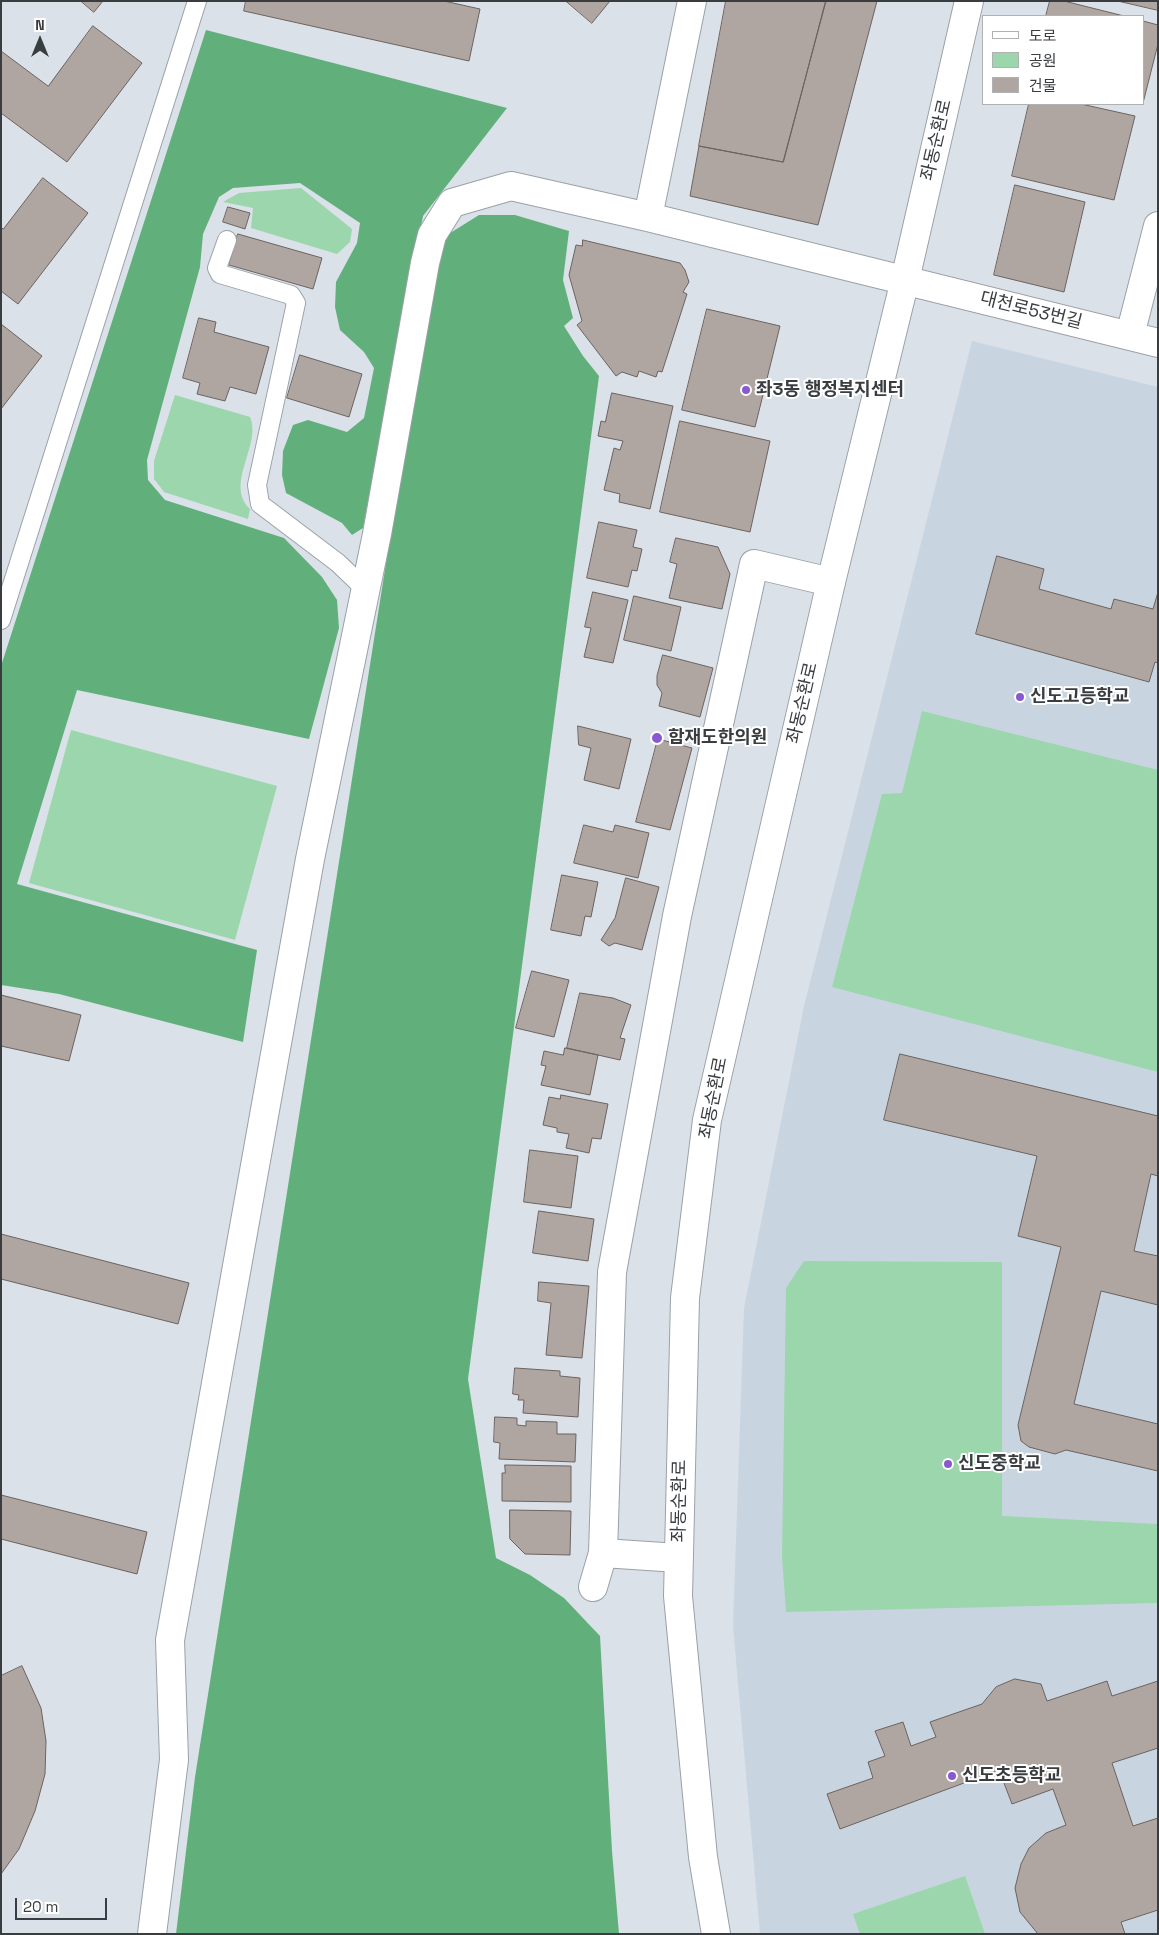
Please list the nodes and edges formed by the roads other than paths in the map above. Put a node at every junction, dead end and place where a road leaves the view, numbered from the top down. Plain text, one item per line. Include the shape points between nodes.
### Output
1 (198, 1) edge
2 (692, 1) edge
3 (968, 1) edge
4 (648, 217) junction
5 (1158, 226) edge
6 (227, 240) dead end
7 (905, 280) junction
8 (1130, 335) junction
9 (1158, 343) edge
10 (831, 582) junction
11 (366, 590) junction
12 (1, 620) edge
13 (603, 1553) junction
14 (678, 1558) junction
15 (592, 1587) dead end
16 (152, 1934) edge
17 (716, 1934) edge

1 - 12 lane
2 - 4 street
3 - 7 street, 좌동순환로
4 - 7 street
4 - 11 street via 511,186 452,203 432,236 425,263
5 - 8 street
6 - 11 lane via 216,268 220,274 291,295 296,303 257,485 260,504 338,563
7 - 8 street, 대천로53번길
7 - 10 street, 좌동순환로
8 - 9 street, 대천로53번길
10 - 13 street via 754,564 677,916 612,1272
10 - 14 street, 좌동순환로 via 707,1120 685,1298
11 - 16 street via 310,859 170,1640 174,1760
13 - 14 street
13 - 15 street
14 - 17 street, 좌동순환로 via 678,1596 703,1857

